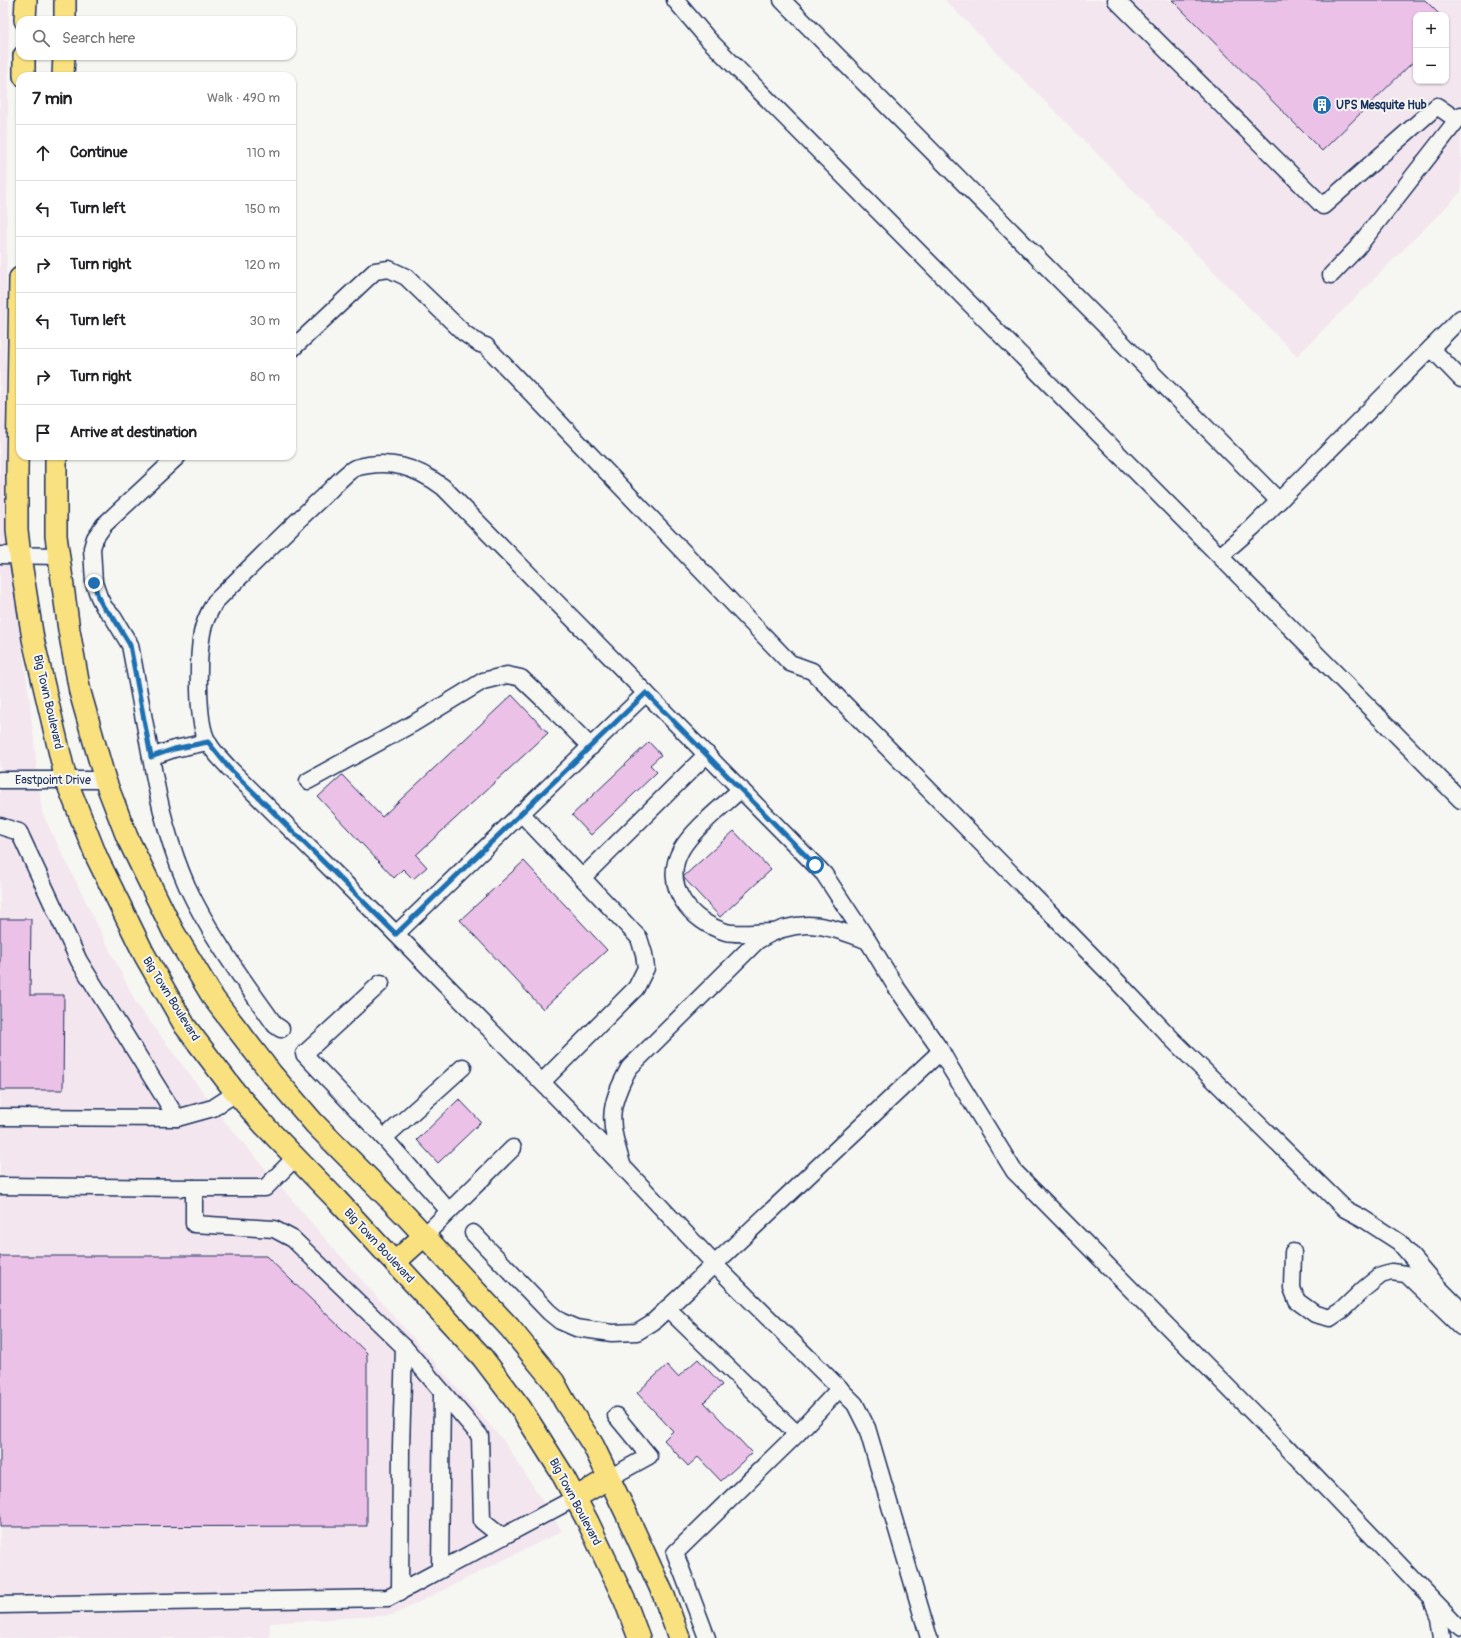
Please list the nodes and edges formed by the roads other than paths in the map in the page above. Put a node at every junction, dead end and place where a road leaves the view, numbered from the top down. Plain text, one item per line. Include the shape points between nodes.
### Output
1 (26, 0) edge
2 (65, 0) edge
3 (675, 0) edge
4 (782, 0) edge
5 (1116, 0) edge
6 (25, 16) edge
7 (64, 16) edge
8 (24, 60) edge
9 (64, 60) edge
10 (24, 72) edge
11 (63, 72) edge
12 (1459, 118) edge
13 (1331, 275) dead end
14 (1461, 318) edge
15 (296, 345) edge
16 (1431, 348) junction
17 (1461, 379) edge
18 (17, 460) edge
19 (56, 460) edge
20 (174, 460) edge
21 (1279, 501) junction
22 (10, 556) edge
23 (59, 556) junction
24 (1220, 556) junction
25 (646, 693) junction
26 (208, 742) junction
27 (590, 747) junction
28 (707, 754) junction
29 (151, 757) junction
30 (0, 780) edge
31 (66, 780) junction
32 (105, 780) junction
33 (308, 781) dead end
34 (741, 789) junction
35 (1461, 800) edge
36 (522, 813) junction
37 (0, 826) edge
38 (582, 878) junction
39 (775, 931) junction
40 (396, 934) junction
41 (868, 940) junction
42 (381, 983) dead end
43 (281, 1029) dead end
44 (941, 1051) junction
45 (462, 1068) dead end
46 (542, 1082) junction
47 (236, 1093) junction
48 (0, 1117) edge
49 (177, 1118) junction
50 (384, 1138) junction
51 (513, 1148) dead end
52 (295, 1158) junction
53 (622, 1166) junction
54 (0, 1186) edge
55 (194, 1188) junction
56 (449, 1211) junction
57 (473, 1233) dead end
58 (424, 1236) junction
59 (1293, 1252) dead end
60 (395, 1262) junction
61 (714, 1263) junction
62 (667, 1308) junction
63 (1461, 1310) edge
64 (1461, 1327) edge
65 (404, 1347) junction
66 (840, 1388) junction
67 (442, 1392) junction
68 (616, 1416) dead end
69 (797, 1434) junction
70 (609, 1478) junction
71 (575, 1498) junction
72 (502, 1537) junction
73 (440, 1570) junction
74 (400, 1592) junction
75 (1430, 1596) junction
76 (0, 1605) edge
77 (1461, 1629) edge
78 (639, 1638) edge
79 (679, 1638) edge
80 (707, 1638) edge
81 (929, 1638) edge
82 (1442, 1638) edge

1 - 6 main road
2 - 7 main road
3 - 24 street via 708,39
4 - 21 street
5 - 12 street via 1323,206 1437,106
8 - 10 main road
9 - 11 main road
12 - 13 street via 1357,248
14 - 16 street
15 - 63 street via 375,271 389,269 406,277 464,332 486,346 790,663 812,671 1174,1041 1345,1209 1399,1242
16 - 17 street
16 - 21 street
18 - 22 main road, Big Town Boulevard via 17,530
19 - 23 main road via 56,536
20 - 29 street via 104,525 92,548 94,583 98,597 130,645
21 - 24 street
22 - 23 street
22 - 31 main road, Big Town Boulevard via 33,638
23 - 32 main road via 80,692
24 - 35 street
25 - 26 street via 443,487 410,467 375,465 354,469 215,602 207,615 200,649 199,703 202,727
25 - 27 street
25 - 28 street
26 - 29 street
26 - 40 street via 229,768
27 - 33 street via 521,678 507,675 483,681 414,723
27 - 36 street
28 - 34 street
28 - 38 street
29 - 43 street via 168,836 187,886 238,973 275,1025
30 - 31 street, Eastpoint Drive
31 - 32 street, Eastpoint Drive
31 - 47 main road, Big Town Boulevard via 97,858 144,954 185,1026
32 - 58 main road via 128,837 173,931 214,999 271,1073 314,1123
34 - 39 street via 702,825 681,850 675,864 675,881 680,897 690,912 701,920 726,932
34 - 41 street via 824,874
36 - 38 street
36 - 40 street
37 - 49 street via 19,832 79,961
38 - 46 street via 639,938 646,968 636,988
39 - 41 street via 802,925 819,925
39 - 53 street via 757,941 629,1068 618,1089 612,1114 613,1133
40 - 46 street
41 - 44 street via 896,988
42 - 50 street via 304,1054
44 - 61 street
44 - 75 street via 1014,1170
45 - 50 street
46 - 53 street
47 - 49 street via 213,1108
47 - 52 main road, Big Town Boulevard
48 - 49 street
50 - 56 street
51 - 56 street
52 - 55 street via 265,1188
52 - 60 main road, Big Town Boulevard
53 - 61 street
54 - 55 street
55 - 65 street via 194,1224 274,1229 293,1239
56 - 58 street
57 - 62 street via 549,1312 560,1321 576,1328 612,1334 637,1332 653,1322
58 - 60 main road
58 - 70 main road via 510,1328 554,1382 593,1445
59 - 64 street via 1292,1288 1297,1301 1315,1314 1330,1318 1364,1288 1381,1275 1390,1272 1406,1274
60 - 71 main road, Big Town Boulevard via 482,1357 516,1401
61 - 62 street
61 - 66 street
62 - 69 street
65 - 67 street
65 - 74 street
66 - 69 street
66 - 81 street via 855,1404 867,1428
67 - 72 street via 480,1436 482,1521
67 - 73 street
68 - 70 street via 649,1456
69 - 80 street via 675,1553
70 - 71 main road
70 - 79 main road via 658,1581
71 - 72 street
71 - 78 main road, Big Town Boulevard via 625,1601
72 - 73 street
73 - 74 street
74 - 76 street via 388,1598
75 - 77 street
75 - 82 street via 1439,1617

